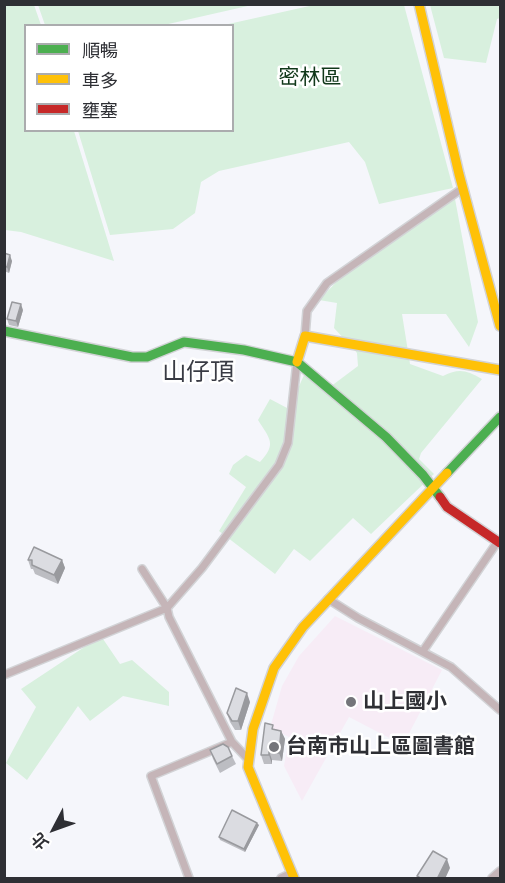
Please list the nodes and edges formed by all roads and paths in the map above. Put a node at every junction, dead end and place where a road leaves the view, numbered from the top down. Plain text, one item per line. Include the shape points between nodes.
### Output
1 (419, 4) edge
2 (464, 188) junction
3 (501, 326) edge
4 (4, 331) edge
5 (304, 336) junction
6 (297, 362) junction
7 (501, 370) edge
8 (501, 417) edge
9 (433, 488) junction
10 (499, 542) edge
11 (142, 569) dead end
12 (328, 599) junction
13 (167, 609) junction
14 (423, 651) junction
15 (4, 675) edge
16 (501, 710) edge
17 (232, 742) junction
18 (247, 758) junction
19 (501, 871) edge
20 (293, 876) edge
21 (189, 879) edge
22 (281, 879) edge
23 (492, 879) edge

1 - 2 main road
2 - 3 main road
2 - 5 street via 327,283 307,311
4 - 6 main road via 132,357 147,357 184,342
5 - 6 main road
5 - 7 main road
6 - 9 main road via 386,437
6 - 13 street via 288,443 279,465
8 - 9 main road
9 - 10 main road via 447,507
9 - 12 main road
10 - 14 street
11 - 13 street
12 - 14 street
12 - 18 main road via 291,640 274,668
13 - 15 street
13 - 17 street
14 - 16 street via 464,676
17 - 18 street
17 - 21 street via 151,777
18 - 20 main road via 256,790
19 - 23 street
20 - 22 street

